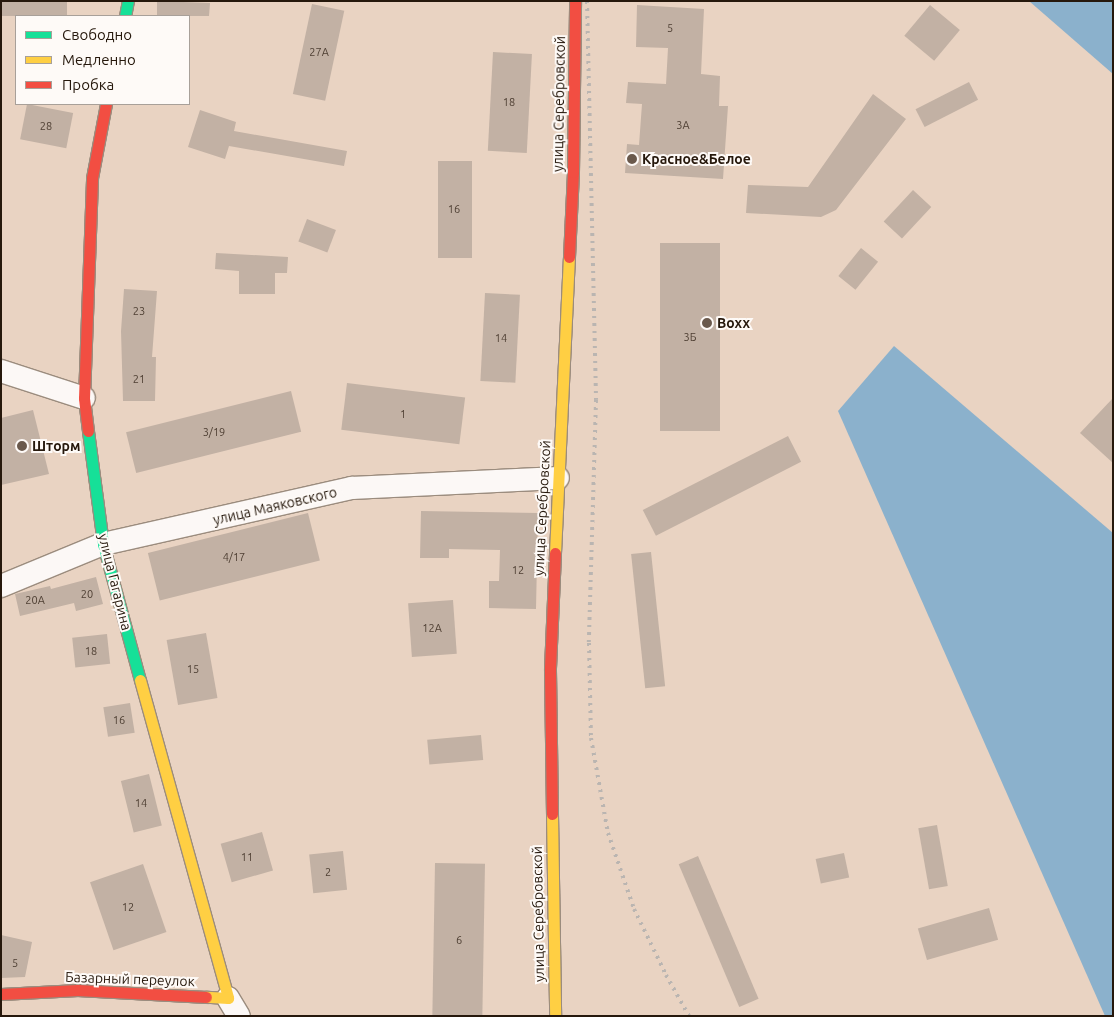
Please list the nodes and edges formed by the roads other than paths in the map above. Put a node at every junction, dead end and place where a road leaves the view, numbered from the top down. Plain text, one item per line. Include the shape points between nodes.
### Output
1 (128, 1) edge
2 (576, 1) edge
3 (125, 15) edge
4 (106, 105) edge
5 (1, 371) edge
6 (84, 398) junction
7 (558, 478) junction
8 (103, 544) junction
9 (1, 586) edge
10 (1, 994) edge
11 (233, 1007) edge
12 (555, 1016) edge

1 - 3 street
2 - 7 street, улица Серебровской via 573,172
4 - 6 street, улица Гагарина via 92,178
5 - 6 street
6 - 8 street, улица Гагарина
7 - 8 street, улица Маяковского via 352,488
7 - 12 street, улица Серебровской via 550,668
8 - 9 street, улица Маяковского
8 - 11 street, улица Гагарина
10 - 11 street, Базарный переулок via 78,990

